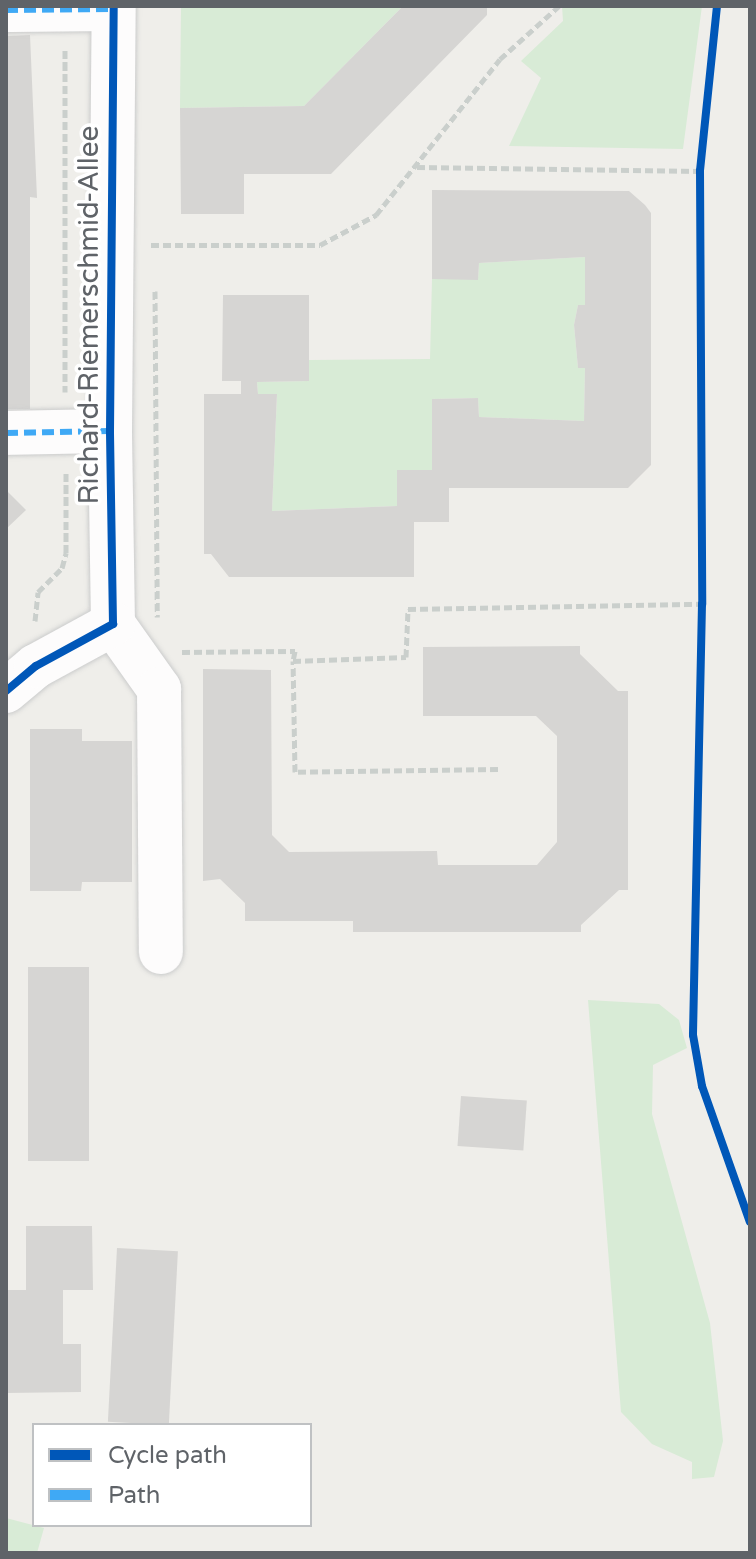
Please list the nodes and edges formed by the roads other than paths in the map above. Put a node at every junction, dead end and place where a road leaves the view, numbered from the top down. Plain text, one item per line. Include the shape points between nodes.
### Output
1 (114, 8) edge
2 (6, 10) edge
3 (110, 431) junction
4 (6, 433) edge
5 (113, 624) junction
6 (21, 678) edge
7 (161, 952) dead end

1 - 2 street
1 - 3 street, Richard-Riemerschmid-Allee
3 - 4 street
3 - 5 street, Richard-Riemerschmid-Allee
5 - 6 street
5 - 7 street via 159,689

